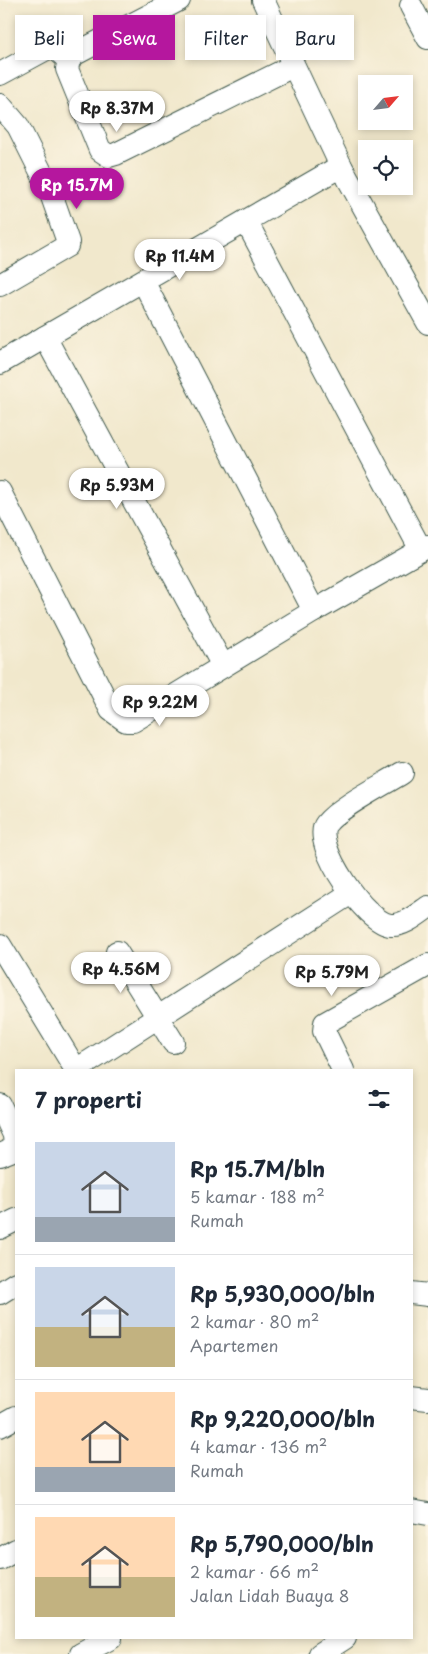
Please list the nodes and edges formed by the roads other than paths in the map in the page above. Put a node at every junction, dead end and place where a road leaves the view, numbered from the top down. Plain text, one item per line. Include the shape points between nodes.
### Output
1 (179, 0) edge
2 (263, 0) edge
3 (411, 6) dead end
4 (144, 8) edge
5 (428, 38) edge
6 (83, 49) edge
7 (26, 60) edge
8 (69, 60) edge
9 (293, 66) junction
10 (0, 74) edge
11 (0, 105) edge
12 (341, 166) junction
13 (246, 221) junction
14 (143, 281) junction
15 (0, 285) edge
16 (428, 323) edge
17 (45, 337) junction
18 (0, 363) edge
19 (0, 492) edge
20 (425, 548) edge
21 (314, 610) junction
22 (223, 666) junction
23 (402, 773) dead end
24 (351, 892) junction
25 (428, 907) edge
26 (0, 945) edge
27 (117, 952) dead end
28 (428, 965) edge
29 (157, 1016) junction
30 (173, 1042) dead end
31 (75, 1069) edge
32 (78, 1069) edge
33 (343, 1069) edge
34 (0, 1105) edge
35 (0, 1155) edge
36 (15, 1220) edge
37 (0, 1228) edge
38 (15, 1285) edge
39 (0, 1293) edge
40 (413, 1293) edge
41 (428, 1295) edge
42 (413, 1398) edge
43 (428, 1399) edge
44 (15, 1418) edge
45 (0, 1426) edge
46 (413, 1512) edge
47 (428, 1514) edge
48 (15, 1551) edge
49 (0, 1559) edge
50 (109, 1639) edge
51 (343, 1639) edge
52 (81, 1654) edge
53 (320, 1654) edge

1 - 4 street
2 - 9 street
3 - 5 street
4 - 6 street
7 - 10 street
8 - 9 street via 67,69 100,150 110,156
9 - 12 street
11 - 15 street via 18,126 49,188 68,242 67,246
12 - 13 street
12 - 16 street
13 - 14 street
13 - 20 street
14 - 17 street
14 - 21 street
17 - 18 street
17 - 22 street
19 - 22 street via 111,710 119,717 133,721
20 - 21 street
21 - 22 street
23 - 24 street via 326,823 322,833 326,848
24 - 25 street via 378,920 391,925 407,921
24 - 29 street
26 - 31 street
27 - 29 street
28 - 33 street via 325,1023 324,1031
29 - 30 street
29 - 32 street
34 - 35 street via 14,1135 15,1150
36 - 37 street
38 - 39 street
40 - 41 street
42 - 43 street
44 - 45 street
46 - 47 street
48 - 49 street
50 - 52 street
51 - 53 street

